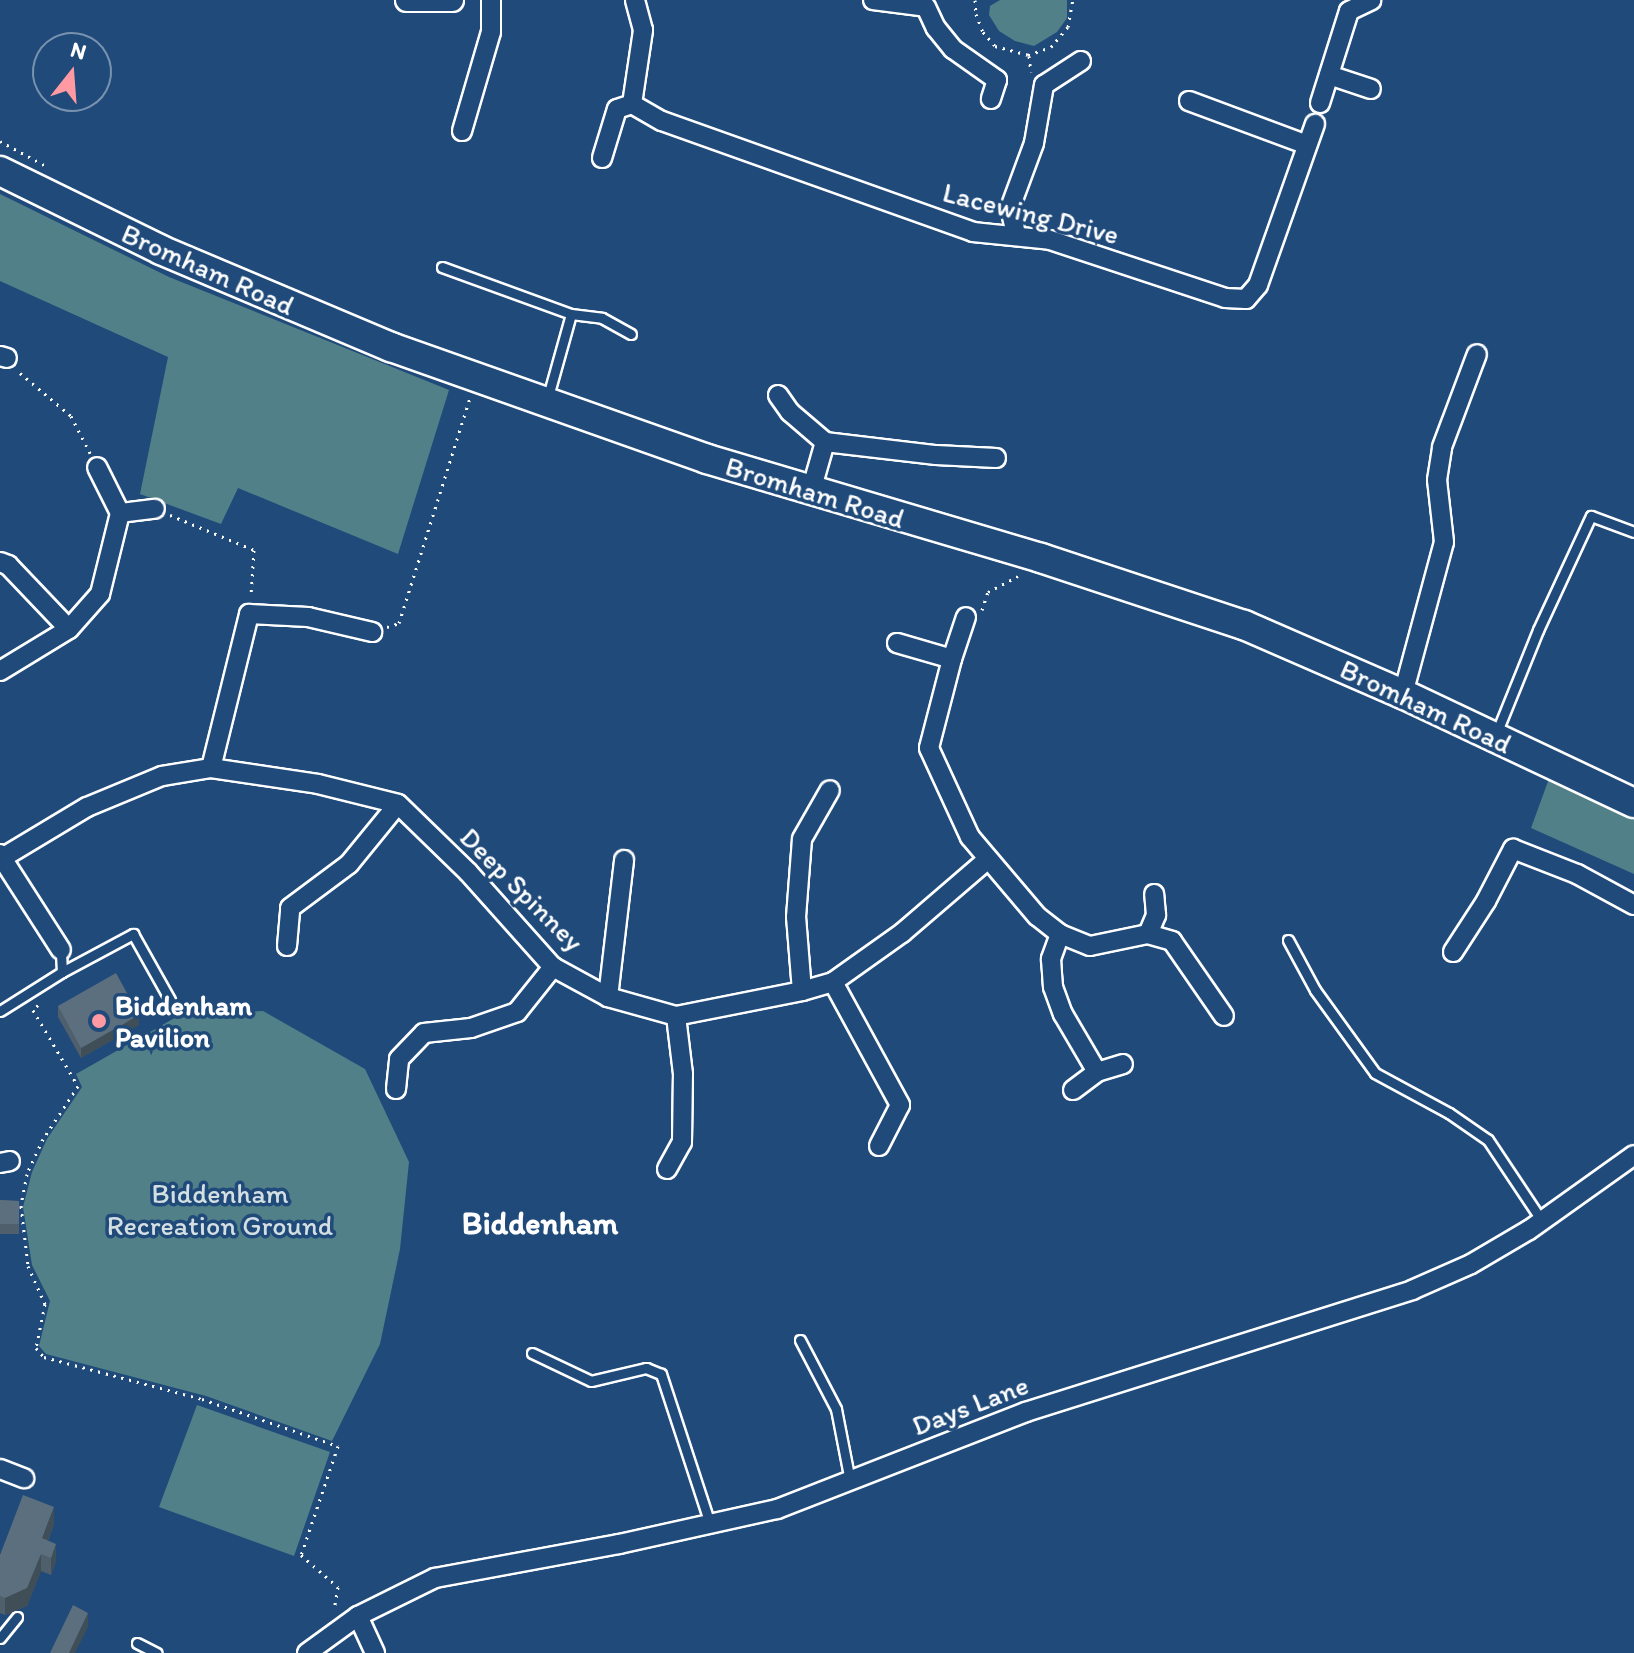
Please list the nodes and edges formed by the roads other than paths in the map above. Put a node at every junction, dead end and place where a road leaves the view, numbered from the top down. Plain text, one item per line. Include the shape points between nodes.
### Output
1 (407, 0) edge
2 (452, 0) edge
3 (491, 0) edge
4 (873, 0) edge
5 (1372, 0) edge
6 (639, 1) edge
7 (929, 3) edge
8 (1081, 61) dead end
9 (1329, 75) junction
10 (1371, 89) dead end
11 (991, 99) dead end
12 (1189, 101) dead end
13 (1320, 103) dead end
14 (632, 104) junction
15 (1315, 124) dead end
16 (462, 131) dead end
17 (1307, 145) junction
18 (602, 158) dead end
19 (0, 171) edge
20 (1016, 234) junction
21 (442, 267) dead end
22 (571, 314) junction
23 (631, 334) dead end
24 (1477, 354) dead end
25 (778, 395) dead end
26 (546, 403) junction
27 (825, 442) junction
28 (996, 458) dead end
29 (97, 467) road end
30 (811, 491) junction
31 (155, 509) road end
32 (120, 513) junction
33 (1634, 532) edge
34 (0, 562) edge
35 (966, 617) road end
36 (69, 629) junction
37 (372, 632) road end
38 (897, 643) dead end
39 (952, 659) junction
40 (0, 671) edge
41 (1403, 694) junction
42 (1495, 737) junction
43 (211, 768) junction
44 (830, 790) dead end
45 (1634, 803) edge
46 (398, 804) junction
47 (1, 856) edge
48 (988, 859) junction
49 (624, 860) dead end
50 (1154, 894) dead end
51 (1634, 905) edge
52 (1060, 934) junction
53 (1148, 934) junction
54 (1288, 940) dead end
55 (287, 946) dead end
56 (61, 950) joint
57 (1453, 952) dead end
58 (553, 967) junction
59 (62, 972) junction
60 (833, 982) junction
61 (802, 991) junction
62 (608, 997) junction
63 (170, 1000) dead end
64 (0, 1011) edge
65 (676, 1016) junction
66 (1224, 1016) dead end
67 (1123, 1064) dead end
68 (1097, 1072) junction
69 (396, 1089) dead end
70 (1073, 1090) dead end
71 (879, 1146) dead end
72 (1634, 1155) edge
73 (667, 1169) dead end
74 (1542, 1221) junction
75 (800, 1340) dead end
76 (532, 1353) dead end
77 (0, 1470) edge
78 (24, 1478) dead end
79 (850, 1481) junction
80 (710, 1524) junction
81 (358, 1616) junction
82 (17, 1617) dead end
83 (0, 1638) edge
84 (137, 1643) dead end
85 (157, 1653) edge
86 (307, 1653) edge
87 (375, 1653) edge

1 - 2 street
3 - 16 street via 491,32
4 - 7 street
5 - 9 street via 1349,11
6 - 14 street via 643,30
7 - 11 street via 936,28 953,49 997,80
8 - 20 street via 1044,85 1034,143 1010,208
9 - 10 street
9 - 13 street
12 - 17 street
14 - 18 street via 617,109
14 - 20 street, Lacewing Drive via 662,121 973,232
15 - 17 street
17 - 20 street, Lacewing Drive via 1258,285 1246,299 1225,298 1050,240
19 - 26 main road, Bromham Road via 257,292
21 - 22 lane
22 - 23 lane via 602,318
22 - 26 lane
24 - 41 street via 1442,447 1437,480 1444,542
25 - 27 street
26 - 30 main road, Bromham Road
27 - 28 street
27 - 30 street
29 - 32 street
30 - 41 main road, Bromham Road via 1197,607
31 - 32 street
32 - 36 street via 100,594
33 - 42 lane via 1591,516
34 - 36 street
35 - 39 street
36 - 40 street
37 - 43 street via 308,617 249,614
38 - 39 street
39 - 48 street via 929,748 970,837
41 - 42 main road, Bromham Road
42 - 45 main road, Bromham Road
43 - 46 street via 318,784
43 - 47 street via 162,776 87,807
44 - 61 street via 802,839 796,917
46 - 55 street via 349,864 290,908
46 - 58 street, Deep Spinney
47 - 56 street
48 - 52 street via 1037,916
48 - 60 street, Deep Spinney via 902,933
49 - 62 street
50 - 53 street via 1156,915
51 - 57 street via 1577,874 1513,849
52 - 53 street via 1090,946
52 - 68 street via 1051,959 1053,987
53 - 66 street via 1172,941
54 - 74 lane via 1315,990 1375,1073 1488,1140
56 - 59 lane
58 - 62 street, Deep Spinney
58 - 69 street via 517,1012 471,1028 424,1033 399,1059
59 - 63 lane via 133,934
59 - 64 lane
60 - 61 street, Deep Spinney
60 - 71 street via 900,1105
61 - 65 street, Deep Spinney
62 - 65 street, Deep Spinney
65 - 73 street via 683,1074 682,1142
67 - 68 street
68 - 70 street
72 - 74 street, Days Lane
74 - 79 street, Days Lane via 1471,1264 1412,1290 1026,1412
75 - 79 lane via 836,1409
76 - 80 lane via 591,1381 646,1368 661,1374
77 - 78 street
79 - 80 street, Days Lane via 777,1509
80 - 81 street, Days Lane via 435,1578
81 - 86 street, Days Lane
81 - 87 street
82 - 83 lane
84 - 85 lane

